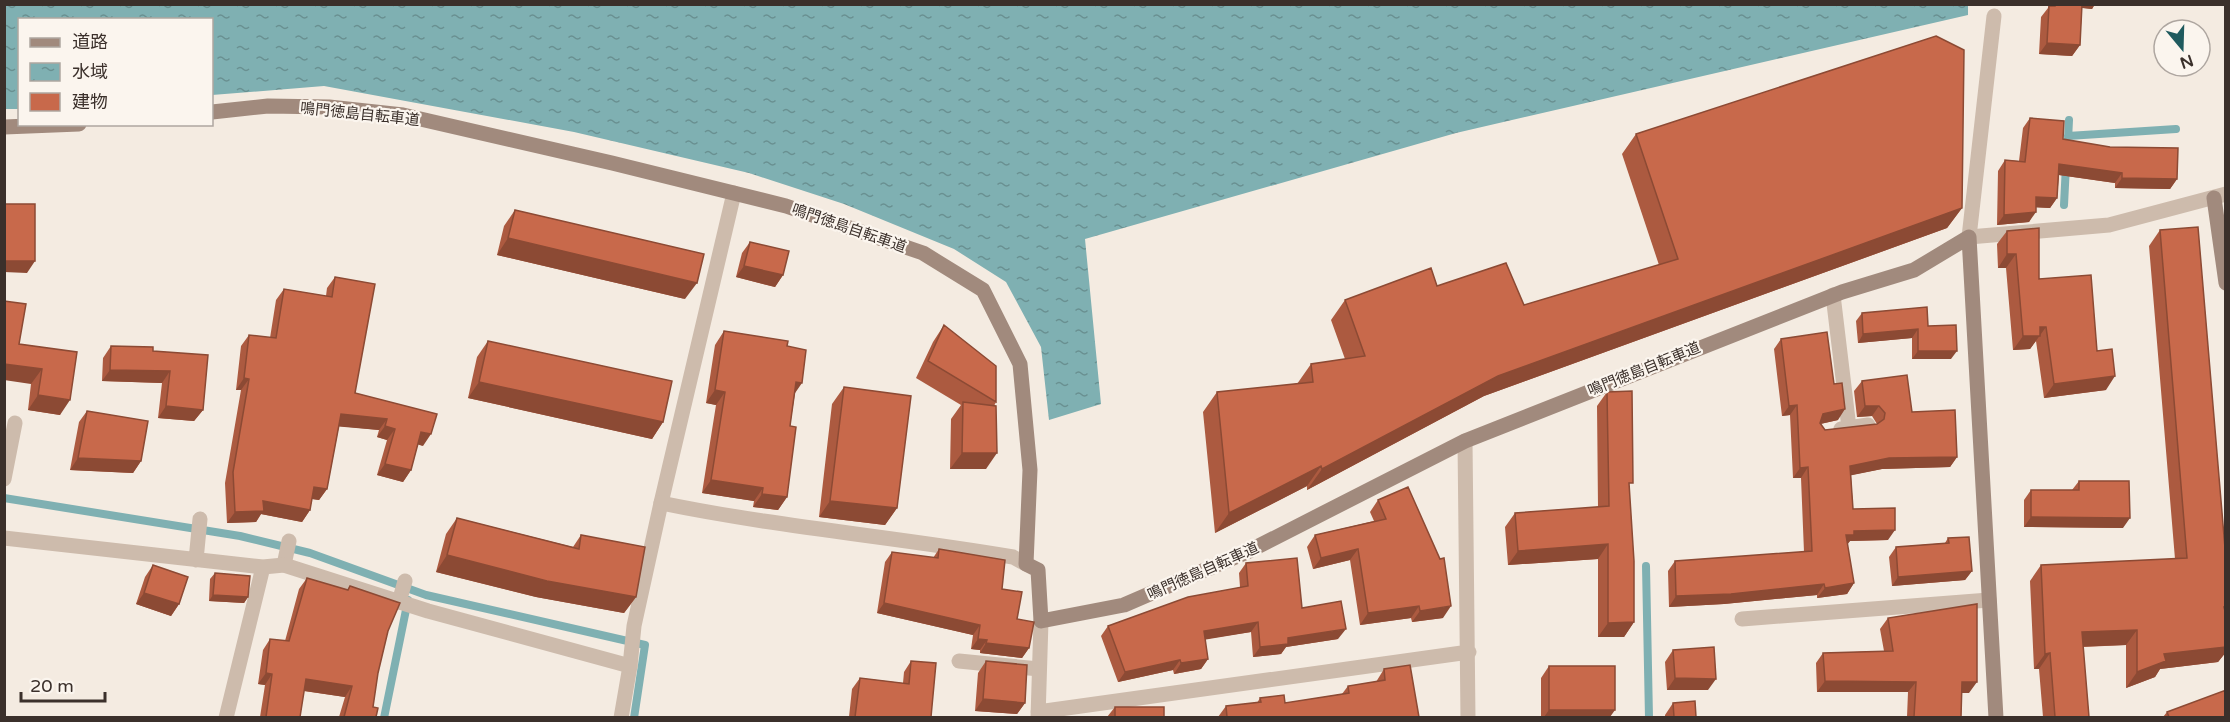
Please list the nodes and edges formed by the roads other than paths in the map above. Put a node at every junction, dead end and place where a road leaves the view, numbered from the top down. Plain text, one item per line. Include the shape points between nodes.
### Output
1 (1994, 15) dead end
2 (213, 112) edge
3 (29, 126) edge
4 (4, 127) edge
5 (734, 193) junction
6 (2220, 196) edge
7 (1969, 237) junction
8 (2226, 283) edge
9 (1833, 296) junction
10 (15, 423) dead end
11 (1868, 425) edge
12 (1849, 428) junction
13 (1822, 432) edge
14 (1465, 441) junction
15 (4, 479) edge
16 (661, 503) junction
17 (200, 519) dead end
18 (4, 538) edge
19 (289, 541) dead end
20 (196, 560) junction
21 (1026, 564) junction
22 (284, 565) junction
23 (263, 567) junction
24 (405, 581) dead end
25 (1989, 600) junction
26 (399, 602) junction
27 (1742, 619) dead end
28 (1041, 621) junction
29 (1469, 652) junction
30 (958, 660) dead end
31 (630, 666) junction
32 (1039, 669) junction
33 (1038, 715) edge
34 (226, 717) edge
35 (621, 717) edge
36 (1468, 717) edge
37 (1996, 717) edge

1 - 7 street
2 - 5 main road, 鳴門徳島自転車道 via 268,106 329,107 403,116
3 - 4 main road
5 - 16 street
5 - 21 main road, 鳴門徳島自転車道 via 786,206 923,253 983,290 1020,364 1030,470
6 - 7 street via 2109,225
6 - 8 main road
7 - 9 main road, 鳴門徳島自転車道 via 1914,270
7 - 25 main road
9 - 12 street
9 - 14 main road, 鳴門徳島自転車道
10 - 15 street
11 - 12 street
12 - 13 street
14 - 28 main road, 鳴門徳島自転車道 via 1249,551 1124,605
14 - 29 street
16 - 21 street via 938,544 1013,557
16 - 31 street via 634,626
17 - 20 street
18 - 20 street
19 - 22 street
20 - 23 street
21 - 28 main road via 1038,570
22 - 23 street
22 - 26 street
23 - 34 street
24 - 26 street
25 - 27 street
25 - 37 main road
26 - 31 street
28 - 32 street
29 - 33 street
29 - 36 street
30 - 32 street
31 - 35 street
32 - 33 street

